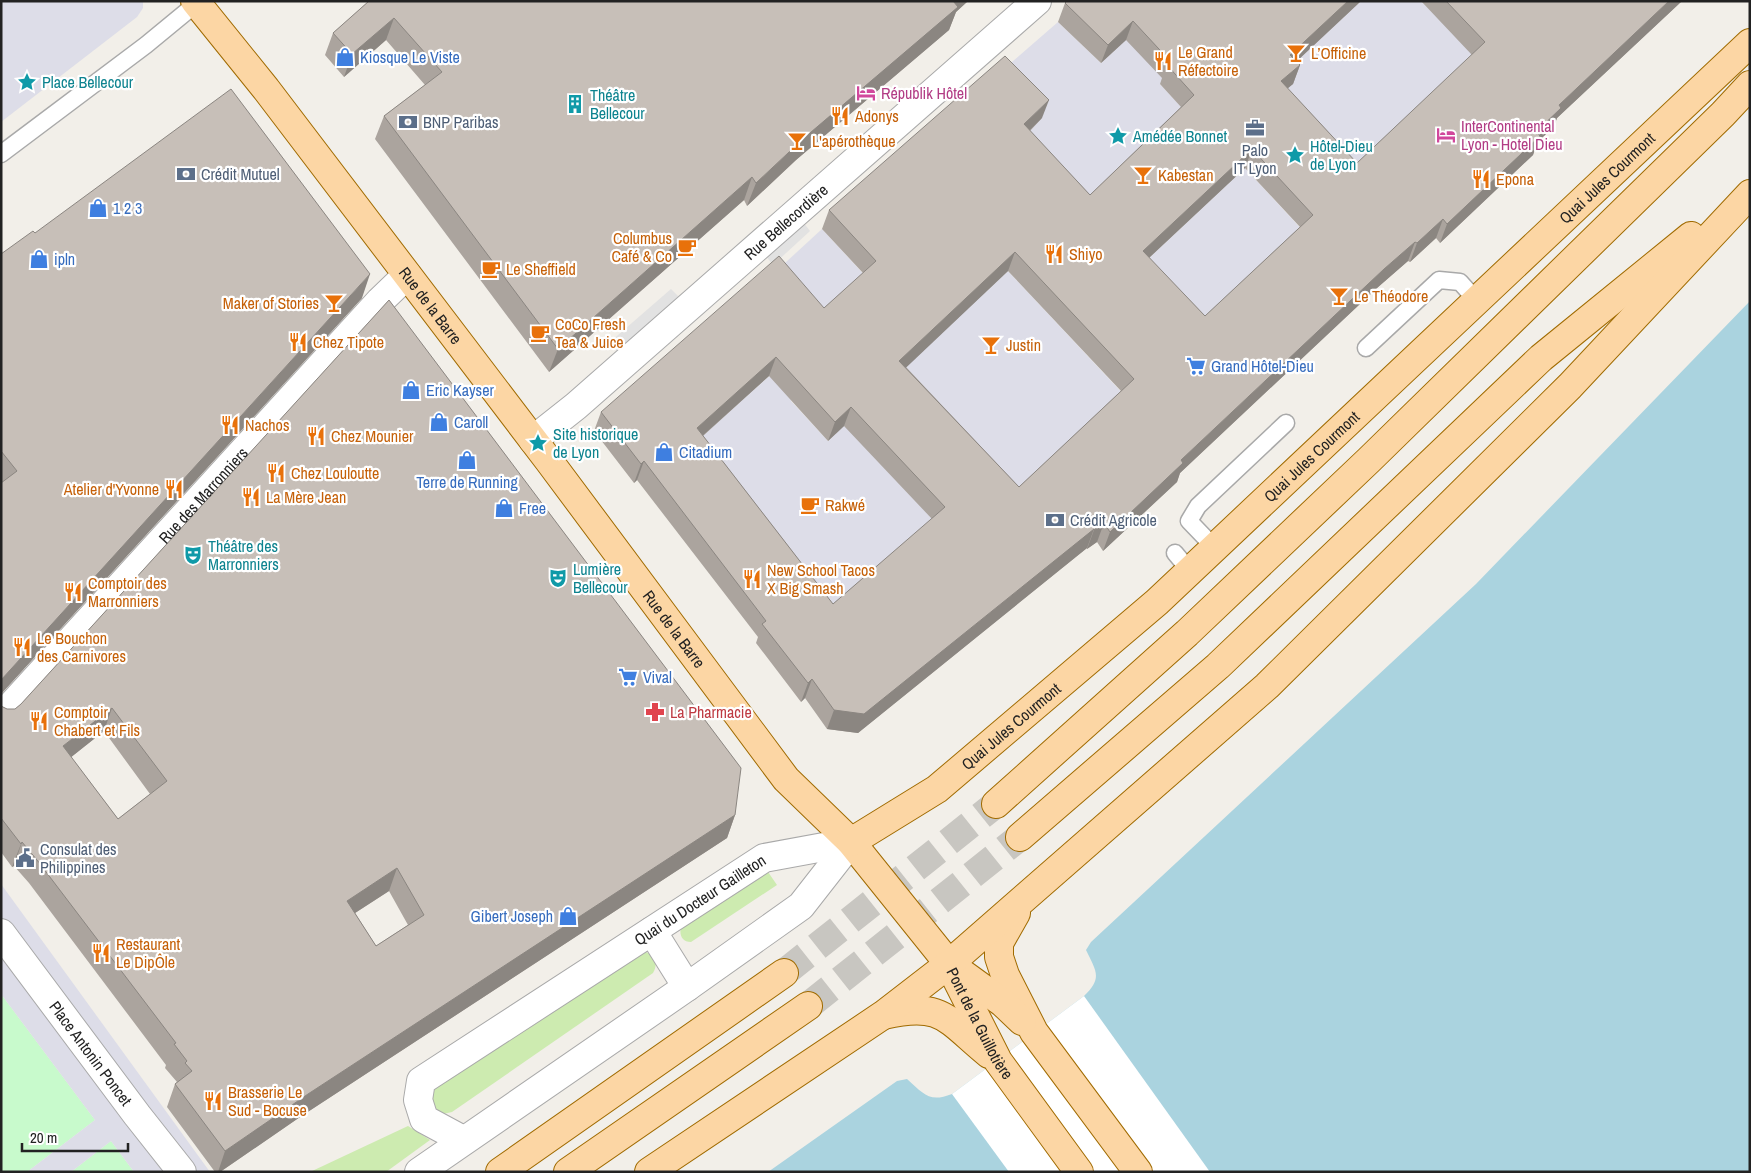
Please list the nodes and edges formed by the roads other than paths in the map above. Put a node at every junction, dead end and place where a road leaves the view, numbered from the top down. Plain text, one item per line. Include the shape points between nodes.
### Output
1 (1037, 1) edge
2 (199, 2) edge
3 (1750, 43) edge
4 (1750, 85) edge
5 (1, 154) edge
6 (1750, 188) edge
7 (1750, 194) edge
8 (407, 275) junction
9 (1468, 292) junction
10 (1366, 348) dead end
11 (1286, 423) dead end
12 (532, 440) junction
13 (1214, 547) junction
14 (1, 717) edge
15 (996, 804) tunnel mouth
16 (1020, 837) tunnel mouth
17 (851, 842) junction
18 (1026, 896) junction
19 (652, 931) junction
20 (1, 933) edge
21 (949, 964) junction
22 (784, 973) tunnel mouth
23 (687, 987) junction
24 (808, 1006) tunnel mouth
25 (883, 1015) junction
26 (1034, 1032) junction
27 (998, 1061) junction
28 (463, 1140) junction
29 (182, 1172) edge
30 (419, 1172) edge
31 (500, 1172) edge
32 (568, 1172) edge
33 (649, 1172) edge
34 (1079, 1172) edge
35 (1138, 1172) edge

1 - 12 street, Rue Bellecordière via 583,400
2 - 5 lane
2 - 8 main road, Rue de la Barre
3 - 9 main road, Quai Jules Courmont
4 - 15 main road, Quai Jules Courmont via 1370,460 1187,632
6 - 16 main road via 1541,358 1218,666
7 - 18 main road via 1570,386 1267,686
8 - 12 main road, Rue de la Barre
8 - 14 street, Rue des Marronniers via 373,308
9 - 10 lane via 1439,280
9 - 13 main road, Quai Jules Courmont
11 - 13 lane via 1198,506 1189,521
12 - 17 main road, Rue de la Barre via 786,779
13 - 17 main road, Quai Jules Courmont via 1183,562 1157,602 936,789
17 - 19 street, Quai du Docteur Gailleton via 764,858
17 - 21 main road, Rue de la Barre
17 - 23 street via 801,906
18 - 21 main road
18 - 26 main road, Pont de la Guillotière via 999,943 999,957
19 - 23 street
19 - 28 street, Quai du Docteur Gailleton via 421,1081 418,1100 424,1119
20 - 29 street, Place Antonin Poncet
21 - 25 main road
21 - 26 main road, Pont de la Guillotière via 1003,1003
21 - 27 main road, Pont de la Guillotière
22 - 31 main road
23 - 28 street
24 - 32 main road
25 - 27 main road via 907,1010 936,1013 948,1019
25 - 33 main road
26 - 35 main road, Pont de la Guillotière
27 - 34 main road, Pont de la Guillotière
28 - 30 street

